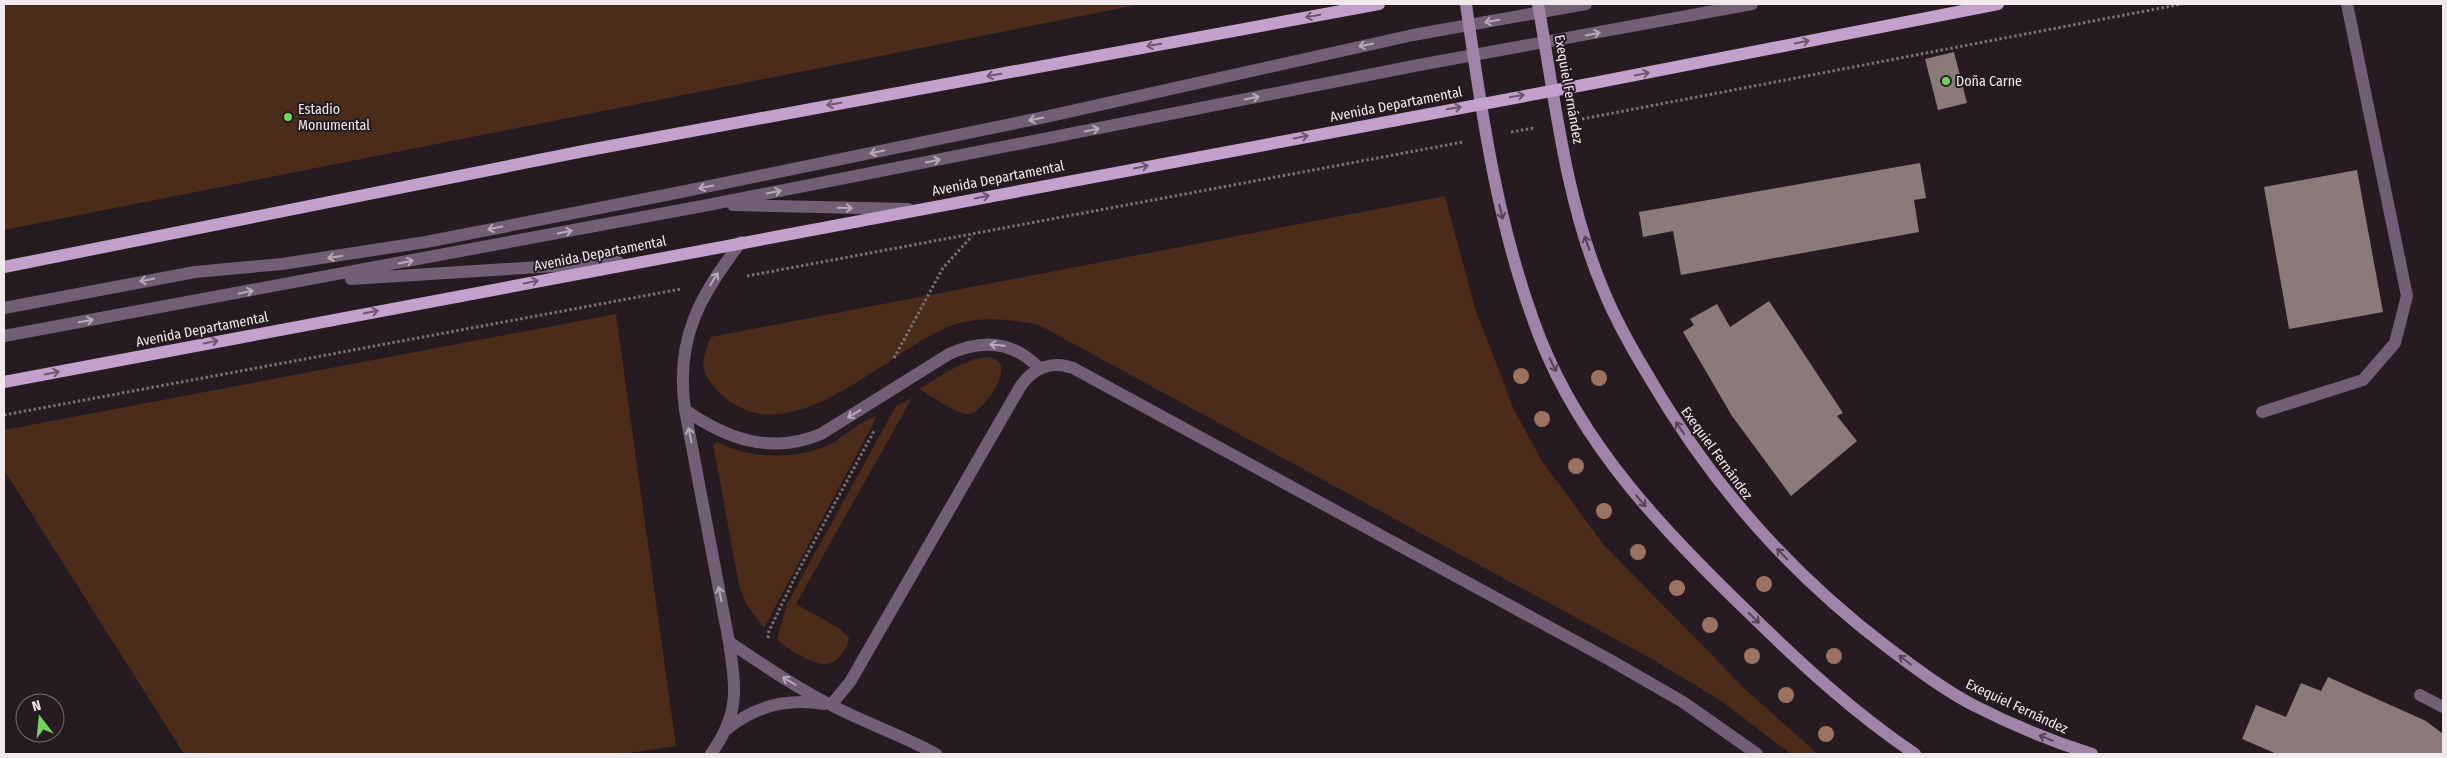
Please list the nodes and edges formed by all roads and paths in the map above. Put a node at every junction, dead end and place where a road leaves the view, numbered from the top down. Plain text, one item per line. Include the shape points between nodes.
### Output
1 (1378, 4) edge
2 (1466, 4) edge
3 (1586, 4) edge
4 (1752, 4) edge
5 (1998, 4) edge
6 (2182, 4) edge
7 (2347, 4) edge
8 (1539, 8) edge
9 (1469, 25) junction
10 (1546, 43) junction
11 (1473, 56) junction
12 (1554, 90) junction
13 (1480, 103) junction
14 (1559, 123) junction
15 (1486, 137) junction
16 (708, 205) junction
17 (916, 209) junction
18 (973, 234) junction
19 (741, 242) junction
20 (641, 261) junction
21 (4, 267) edge
22 (296, 283) junction
23 (711, 283) junction
24 (4, 308) edge
25 (4, 336) edge
26 (1039, 368) junction
27 (4, 382) edge
28 (888, 393) junction
29 (685, 410) junction
30 (2262, 412) dead end
31 (4, 415) edge
32 (729, 642) junction
33 (766, 667) junction
34 (2420, 695) dead end
35 (831, 705) junction
36 (2443, 707) edge
37 (727, 729) junction
38 (711, 754) edge
39 (936, 754) edge
40 (1757, 754) edge
41 (1915, 754) edge
42 (2092, 754) edge

1 -> 21 main road via 589,150
2 - 9 main road
3 - 8 lane
10 -> 4 lane
12 -> 5 main road, Avenida Departamental
6 - 14 path
7 - 30 lane via 2407,296 2395,343 2363,380
8 -> 9 lane
8 - 10 main road, Exequiel Fernández
9 - 11 main road
9 -> 24 lane via 1035,119 466,234 282,264 195,272
10 - 11 lane
10 - 12 main road, Exequiel Fernández
11 - 13 main road
16 -> 11 lane
13 -> 12 main road, Avenida Departamental
12 - 14 main road, Exequiel Fernández
13 - 15 main road
17 -> 13 main road, Avenida Departamental
14 - 15 path
42 -> 14 main road, Exequiel Fernández via 2050,740 1971,704 1915,668 1839,608 1736,506 1670,413 1634,352 1603,289 1576,209
15 - 18 path
15 -> 41 main road via 1502,217 1540,340 1597,444 1655,518 1799,662
16 -> 17 lane
22 -> 16 lane
17 - 19 main road, Avenida Departamental
18 - 23 path
18 - 28 path via 943,268 893,360
19 - 20 main road, Avenida Departamental
23 -> 19 lane
20 - 22 lane
27 -> 20 main road, Avenida Departamental
25 -> 22 lane
23 - 29 lane via 700,304 684,354 681,372
23 - 31 path
26 -> 28 lane via 1029,358 1005,345 981,344 949,354
26 - 35 lane via 1020,387 850,682
26 - 40 lane via 1065,365 1080,372 1635,674 1683,702
28 -> 29 lane via 821,434 788,443 765,443 724,434
28 - 33 path via 886,410 769,631
32 -> 29 lane
32 - 33 lane
32 - 37 lane via 734,691
35 -> 33 lane
34 - 36 lane
35 - 37 lane via 782,703 748,713
35 - 39 lane
37 - 38 lane

